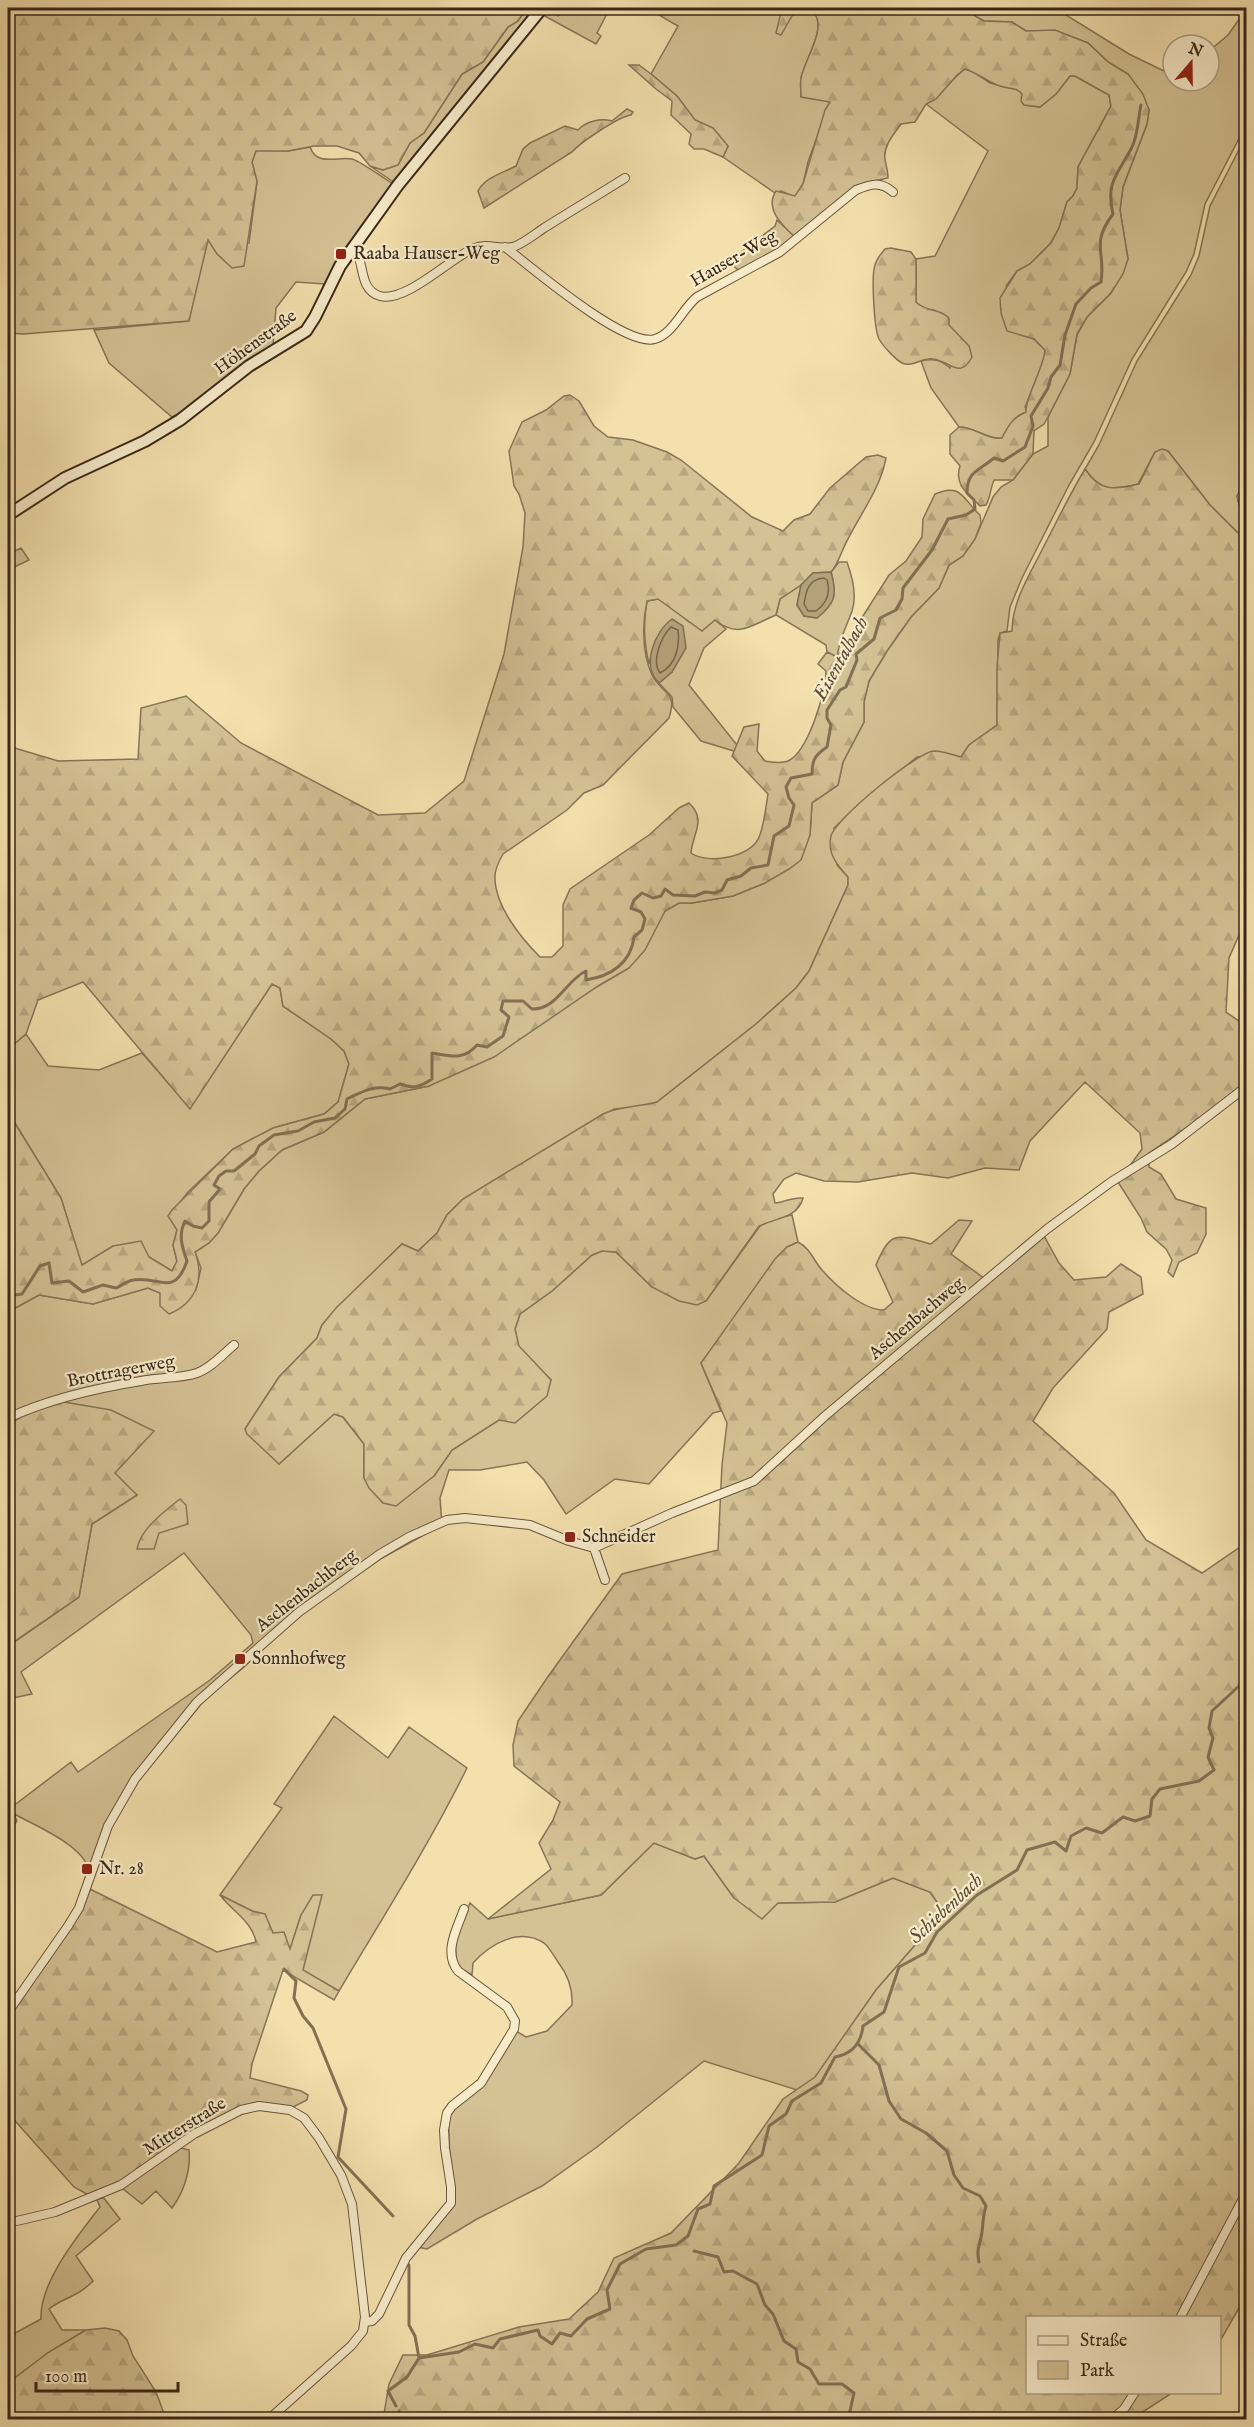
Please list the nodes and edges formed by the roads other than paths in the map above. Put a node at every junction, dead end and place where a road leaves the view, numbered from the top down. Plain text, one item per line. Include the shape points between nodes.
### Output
1 (542, 8) edge
2 (625, 178) dead end
3 (893, 192) dead end
4 (354, 246) junction
5 (505, 247) junction
6 (8, 515) edge
7 (1246, 1087) edge
8 (234, 1345) dead end
9 (8, 1418) edge
10 (594, 1548) junction
11 (605, 1580) dead end
12 (464, 1910) dead end
13 (8, 2012) edge
14 (1246, 2193) edge
15 (8, 2223) edge
16 (1181, 2316) edge
17 (365, 2322) junction
18 (1134, 2394) edge
19 (268, 2420) edge
20 (1110, 2420) edge

1 - 4 street, Höhenstraße via 398,185
2 - 5 street via 514,247
3 - 5 street, Hauser-Weg via 880,184 856,190 780,252 697,297 666,333 653,340 633,336 603,321
4 - 5 street via 368,287 386,297 407,290 472,249 486,245
4 - 6 street, Höhenstraße via 311,325 300,336 249,366 160,432 65,478
7 - 10 street, Aschenbachweg via 1180,1139 1111,1182 1047,1229 754,1481
8 - 9 street, Brottragerweg via 195,1373 139,1381 45,1404
10 - 11 street
10 - 13 street, Aschenbachberg via 530,1525 465,1518 447,1520 380,1554 299,1612 203,1696 135,1779 108,1827 79,1908
12 - 17 street via 451,1949 452,1964 507,2007 515,2020 514,2029 481,2083 452,2106 446,2116 451,2203 406,2258 379,2314
14 - 16 street
15 - 17 street, Mitterstraße via 55,2212 121,2185 188,2138 236,2112 259,2106 290,2110 310,2125 349,2194
17 - 19 street, Mitterstraße via 351,2346
18 - 20 street

